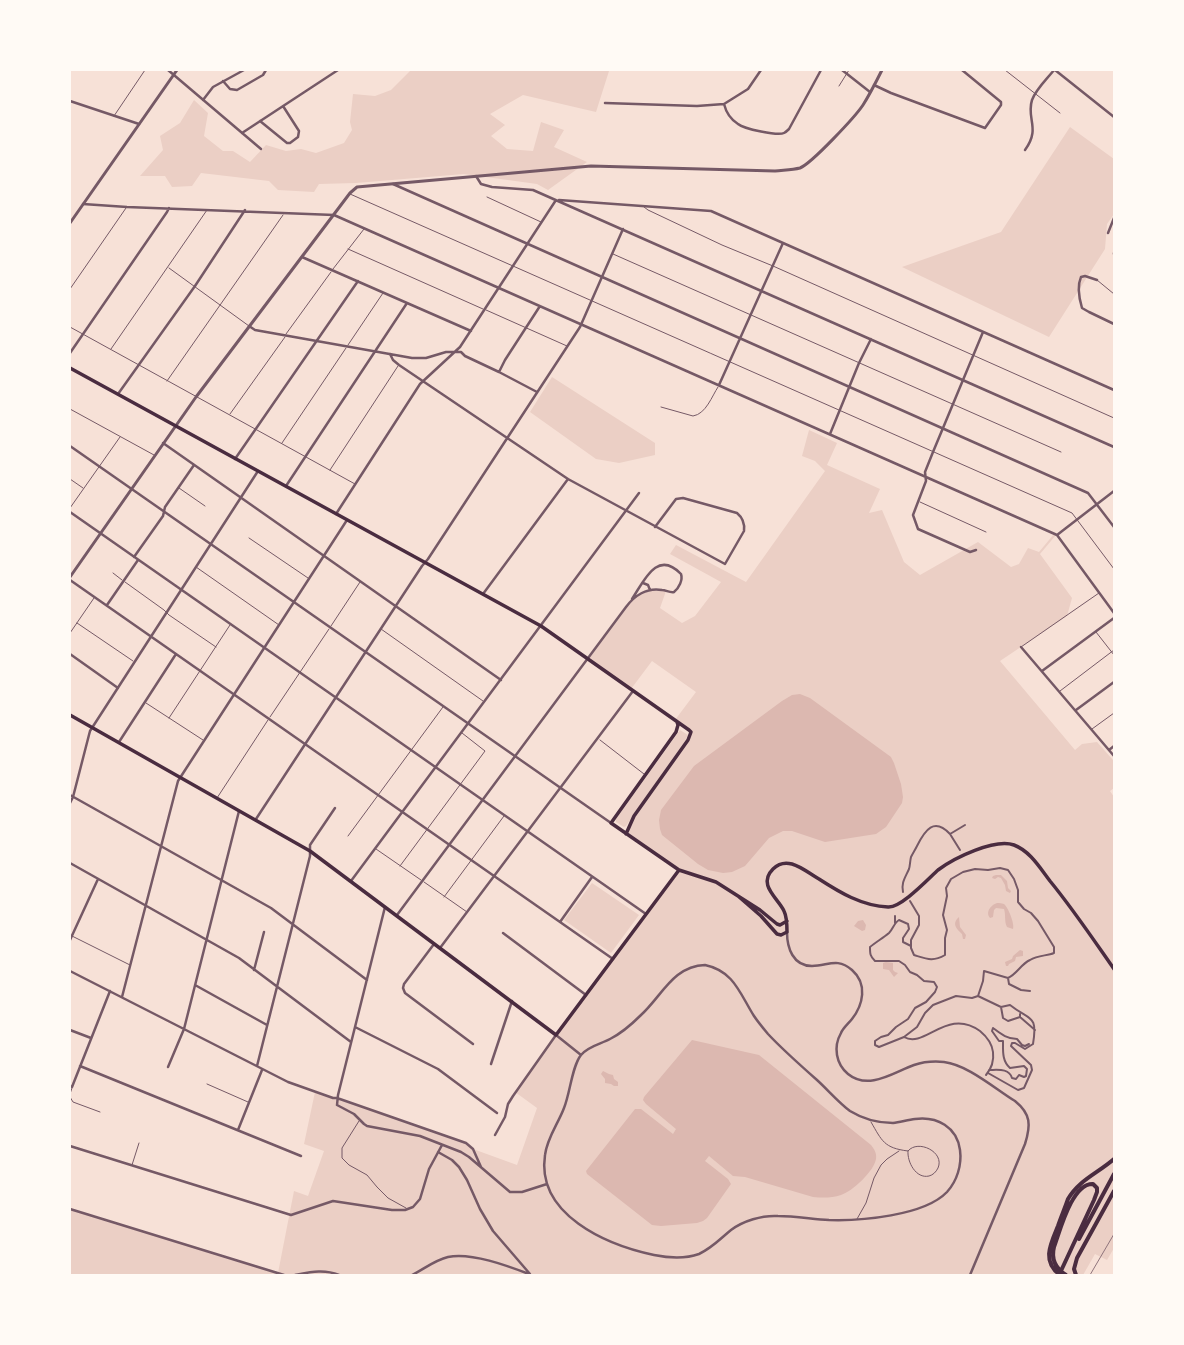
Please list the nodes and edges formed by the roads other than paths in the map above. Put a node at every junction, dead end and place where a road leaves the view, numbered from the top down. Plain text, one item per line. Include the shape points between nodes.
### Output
1 (145, 70) edge
2 (168, 70) edge
3 (177, 70) edge
4 (244, 70) edge
5 (266, 70) edge
6 (338, 70) edge
7 (761, 70) edge
8 (821, 70) edge
9 (842, 70) edge
10 (849, 70) edge
11 (882, 70) edge
12 (962, 70) edge
13 (1005, 70) edge
14 (1055, 70) edge
15 (174, 74) junction
16 (847, 74) junction
17 (223, 81) junction
18 (874, 85) junction
19 (839, 86) dead end
20 (870, 92) junction
21 (1035, 94) junction
22 (202, 100) junction
23 (70, 101) edge
24 (605, 104) dead end
25 (724, 104) junction
26 (283, 106) junction
27 (1060, 113) dead end
28 (114, 116) junction
29 (1114, 117) edge
30 (260, 121) junction
31 (139, 124) junction
32 (242, 133) junction
33 (261, 149) dead end
34 (1025, 150) dead end
35 (476, 176) junction
36 (392, 184) junction
37 (350, 193) junction
38 (487, 198) dead end
39 (556, 200) junction
40 (83, 204) junction
41 (127, 207) junction
42 (643, 207) junction
43 (169, 208) junction
44 (208, 210) junction
45 (245, 210) junction
46 (284, 212) junction
47 (334, 215) junction
48 (1114, 218) edge
49 (541, 222) junction
50 (70, 223) edge
51 (1113, 223) edge
52 (364, 228) junction
53 (623, 229) junction
54 (1108, 233) dead end
55 (783, 243) junction
56 (527, 244) junction
57 (348, 249) junction
58 (612, 254) junction
59 (302, 257) junction
60 (513, 266) junction
61 (773, 266) junction
62 (169, 268) junction
63 (332, 270) junction
64 (602, 277) junction
65 (1096, 280) joint
66 (358, 281) junction
67 (194, 286) junction
68 (499, 288) junction
69 (70, 289) edge
70 (762, 291) junction
71 (384, 293) junction
72 (1114, 294) edge
73 (591, 301) junction
74 (221, 304) junction
75 (407, 304) junction
76 (540, 306) junction
77 (485, 310) junction
78 (751, 315) junction
79 (581, 324) junction
80 (1114, 324) edge
81 (249, 326) junction
82 (70, 327) edge
83 (526, 328) junction
84 (471, 331) junction
85 (983, 332) junction
86 (83, 334) junction
87 (286, 335) junction
88 (741, 338) junction
89 (871, 339) junction
90 (317, 341) junction
91 (568, 346) junction
92 (347, 347) junction
93 (111, 350) junction
94 (376, 352) junction
95 (456, 352) junction
96 (70, 353) edge
97 (390, 354) junction
98 (974, 355) junction
99 (730, 362) junction
100 (859, 363) junction
101 (139, 365) junction
102 (399, 365) junction
103 (70, 368) edge
104 (499, 372) junction
105 (167, 380) junction
106 (963, 380) junction
107 (423, 382) junction
108 (719, 385) junction
109 (850, 387) junction
110 (1114, 390) edge
111 (537, 392) junction
112 (118, 394) junction
113 (196, 397) junction
114 (952, 405) junction
115 (661, 408) dead end
116 (70, 409) edge
117 (839, 411) junction
118 (230, 415) junction
119 (1114, 418) edge
120 (176, 426) junction
121 (943, 428) junction
122 (256, 430) junction
123 (830, 435) junction
124 (120, 436) junction
125 (507, 439) junction
126 (163, 443) junction
127 (281, 444) junction
128 (70, 446) edge
129 (1114, 447) edge
130 (933, 452) junction
131 (1061, 452) dead end
132 (154, 455) junction
133 (306, 456) junction
134 (235, 458) junction
135 (194, 465) junction
136 (99, 466) junction
137 (330, 470) junction
138 (258, 471) junction
139 (925, 477) junction
140 (70, 479) edge
141 (568, 479) junction
142 (355, 484) junction
143 (286, 486) junction
144 (84, 488) junction
145 (178, 488) junction
146 (131, 489) junction
147 (1114, 491) edge
148 (639, 493) dead end
149 (240, 497) junction
150 (917, 501) junction
151 (1097, 504) junction
152 (205, 506) dead end
153 (70, 508) edge
154 (626, 511) junction
155 (70, 512) edge
156 (164, 512) junction
157 (336, 514) junction
158 (1077, 519) junction
159 (347, 520) junction
160 (655, 527) junction
161 (1114, 527) edge
162 (986, 532) dead end
163 (100, 534) junction
164 (1057, 535) junction
165 (249, 538) dead end
166 (210, 544) junction
167 (976, 550) dead end
168 (324, 556) junction
169 (134, 557) junction
170 (138, 560) junction
171 (425, 563) junction
172 (196, 567) junction
173 (1114, 570) edge
174 (113, 573) dead end
175 (70, 577) edge
176 (309, 579) junction
177 (70, 580) edge
178 (124, 581) junction
179 (360, 582) junction
180 (643, 583) junction
181 (181, 590) junction
182 (650, 590) junction
183 (1099, 593) junction
184 (483, 594) junction
185 (95, 597) junction
186 (632, 599) junction
187 (294, 602) junction
188 (107, 605) junction
189 (396, 606) junction
190 (166, 612) junction
191 (1114, 613) edge
192 (1114, 618) edge
193 (77, 623) junction
194 (231, 624) junction
195 (279, 625) junction
196 (541, 626) junction
197 (330, 627) junction
198 (381, 629) junction
199 (1096, 632) junction
200 (70, 633) edge
201 (151, 636) junction
202 (216, 647) junction
203 (1021, 647) joint
204 (264, 648) junction
205 (1114, 650) edge
206 (366, 652) junction
207 (1111, 652) junction
208 (70, 654) edge
209 (176, 654) junction
210 (1114, 655) edge
211 (587, 658) junction
212 (135, 662) junction
213 (200, 671) junction
214 (1042, 672) junction
215 (300, 673) junction
216 (501, 680) junction
217 (1114, 682) edge
218 (118, 688) junction
219 (633, 690) junction
220 (1059, 691) junction
221 (234, 694) junction
222 (336, 697) junction
223 (145, 702) junction
224 (485, 702) junction
225 (444, 706) junction
226 (1076, 710) junction
227 (1114, 713) edge
228 (70, 715) edge
229 (169, 718) junction
230 (269, 719) junction
231 (677, 721) junction
232 (468, 724) junction
233 (93, 728) junction
234 (1092, 729) junction
235 (461, 733) junction
236 (204, 740) junction
237 (600, 740) dead end
238 (119, 742) junction
239 (305, 744) junction
240 (1114, 746) edge
241 (411, 750) junction
242 (1108, 750) junction
243 (515, 756) junction
244 (1114, 756) edge
245 (436, 767) junction
246 (646, 775) junction
247 (180, 777) junction
248 (460, 784) junction
249 (560, 788) junction
250 (378, 795) junction
251 (71, 796) edge
252 (217, 798) junction
253 (482, 800) junction
254 (70, 803) edge
255 (335, 808) dead end
256 (240, 810) junction
257 (402, 812) junction
258 (505, 815) junction
259 (256, 819) junction
260 (611, 823) junction
261 (965, 826) dead end
262 (427, 829) junction
263 (528, 831) junction
264 (626, 834) junction
265 (950, 834) junction
266 (348, 836) dead end
267 (449, 845) junction
268 (161, 846) junction
269 (376, 848) junction
270 (960, 850) dead end
271 (310, 851) junction
272 (472, 860) junction
273 (70, 863) edge
274 (400, 866) junction
275 (680, 870) junction
276 (494, 876) junction
277 (592, 877) junction
278 (98, 879) junction
279 (222, 881) junction
280 (351, 881) junction
281 (422, 881) junction
282 (903, 892) dead end
283 (738, 896) junction
284 (444, 897) junction
285 (910, 901) dead end
286 (145, 906) junction
287 (385, 907) junction
288 (467, 912) junction
289 (646, 914) junction
290 (396, 915) junction
291 (895, 916) dead end
292 (787, 921) junction
293 (560, 922) junction
294 (896, 923) junction
295 (292, 924) junction
296 (264, 932) dead end
297 (503, 932) dead end
298 (787, 932) junction
299 (71, 935) edge
300 (70, 940) edge
301 (207, 940) junction
302 (434, 943) junction
303 (911, 946) junction
304 (440, 948) junction
305 (613, 959) junction
306 (130, 966) junction
307 (1114, 969) edge
308 (254, 970) junction
309 (70, 971) edge
310 (1008, 978) junction
311 (367, 980) junction
312 (195, 984) junction
313 (276, 986) junction
314 (110, 991) junction
315 (1030, 991) dead end
316 (586, 995) junction
317 (978, 996) junction
318 (122, 997) junction
319 (512, 1001) junction
320 (1000, 1007) junction
321 (1020, 1014) junction
322 (1020, 1017) junction
323 (267, 1025) junction
324 (355, 1027) junction
325 (184, 1029) junction
326 (70, 1030) edge
327 (1035, 1030) junction
328 (556, 1035) junction
329 (904, 1037) junction
330 (92, 1038) junction
331 (351, 1042) junction
332 (474, 1044) dead end
333 (1029, 1045) junction
334 (581, 1055) junction
335 (491, 1064) dead end
336 (80, 1066) junction
337 (256, 1066) junction
338 (168, 1067) dead end
339 (262, 1070) junction
340 (988, 1073) junction
341 (1012, 1078) junction
342 (207, 1084) dead end
343 (1008, 1084) junction
344 (71, 1086) edge
345 (70, 1094) edge
346 (70, 1097) edge
347 (337, 1098) junction
348 (250, 1103) junction
349 (100, 1112) dead end
350 (497, 1113) dead end
351 (360, 1120) junction
352 (871, 1120) junction
353 (238, 1130) junction
354 (495, 1135) dead end
355 (139, 1142) dead end
356 (442, 1145) junction
357 (70, 1146) edge
358 (899, 1151) junction
359 (908, 1151) junction
360 (438, 1152) junction
361 (301, 1156) dead end
362 (1114, 1158) edge
363 (132, 1166) junction
364 (481, 1167) junction
365 (1114, 1174) edge
366 (547, 1184) junction
367 (1114, 1191) edge
368 (70, 1209) edge
369 (408, 1209) junction
370 (856, 1219) junction
371 (1055, 1268) junction
372 (1060, 1274) edge
373 (284, 1275) edge
374 (295, 1275) edge
375 (339, 1275) edge
376 (412, 1275) edge
377 (530, 1275) edge
378 (970, 1275) edge
379 (1066, 1275) edge
380 (1076, 1275) edge

1 - 28 lane
2 - 15 street
3 - 15 street
4 - 17 street
5 - 17 street via 263,75 237,90 230,89
6 - 26 street
7 - 25 street via 748,89
8 - 25 street via 789,129 784,133 747,129 738,125 731,119
9 - 16 street
10 - 16 lane
11 - 18 street
12 - 18 street via 1001,102 985,128
13 - 21 lane
14 - 21 street
14 - 29 street
15 - 22 street
15 - 31 street
16 - 19 lane
16 - 20 street
17 - 22 street via 213,87
18 - 20 street
20 - 35 street via 844,128 800,168 775,171 591,166
21 - 27 lane
21 - 34 street via 1031,108 1033,132
22 - 32 street
23 - 28 street
24 - 25 street
26 - 30 street
26 - 30 street via 299,131 298,138 290,142 285,141
28 - 31 street
30 - 32 street
31 - 40 street
32 - 33 street
35 - 36 street
35 - 39 street via 481,184 533,190
36 - 37 street via 357,187
36 - 56 street
37 - 47 street
37 - 60 lane
38 - 49 lane
39 - 42 street
39 - 49 street
39 - 53 street
40 - 41 street
40 - 50 street
41 - 43 street
41 - 69 lane
42 - 55 street via 711,211
42 - 61 lane
43 - 44 street
43 - 86 street
44 - 45 street
44 - 62 lane
45 - 46 street
45 - 67 street
46 - 47 street
46 - 74 lane
47 - 52 street
47 - 59 street
48 - 51 street
49 - 56 street
51 - 54 street
52 - 57 lane
52 - 68 street
53 - 58 street
53 - 70 street
55 - 61 street
55 - 85 street
56 - 60 street
56 - 64 street
57 - 63 lane
57 - 77 lane
58 - 64 street
58 - 78 lane
59 - 63 street
59 - 81 street
60 - 68 street
60 - 73 lane
61 - 70 street
61 - 98 lane
62 - 67 lane
62 - 93 lane
63 - 66 street
63 - 87 lane
64 - 73 street
64 - 88 street
65 - 72 lane
65 - 80 street via 1081,277 1079,294 1082,308
66 - 71 street
66 - 90 street
67 - 74 lane
67 - 101 street
68 - 76 street
68 - 77 street
70 - 78 street
70 - 89 street
71 - 75 street
71 - 92 lane
73 - 79 street
73 - 99 lane
74 - 81 lane
74 - 105 lane
75 - 84 street
75 - 94 street
76 - 79 street
76 - 83 street
77 - 83 lane
77 - 84 street
78 - 88 street
78 - 100 lane
79 - 91 street
79 - 108 street
81 - 87 street via 255,330
81 - 113 street
82 - 86 lane
83 - 91 lane
83 - 104 street
84 - 95 street
85 - 98 street
85 - 110 street
86 - 93 lane
86 - 96 street
87 - 90 street
87 - 118 lane
88 - 99 street
88 - 109 street
89 - 100 street
89 - 106 street
90 - 92 street
90 - 122 street
91 - 111 street
92 - 94 street
92 - 127 lane
93 - 101 lane
94 - 97 street
94 - 133 street
95 - 97 street via 426,358
95 - 104 street via 461,352
95 - 107 street
97 - 102 street
98 - 106 street
98 - 119 lane
99 - 108 street
99 - 117 lane
100 - 109 street
100 - 114 lane
101 - 105 lane
101 - 112 street
102 - 107 street
102 - 137 lane
103 - 112 main road
104 - 111 street
105 - 113 lane
106 - 114 street
106 - 129 street
107 - 125 street
107 - 142 street
108 - 115 lane via 710,401 697,415
108 - 123 street
109 - 117 street
109 - 121 street
111 - 125 street
112 - 120 main road
113 - 118 lane
113 - 120 street
114 - 121 street
114 - 131 lane
116 - 124 lane
117 - 123 street
117 - 130 lane
118 - 122 lane
120 - 126 street
120 - 134 main road
121 - 130 street
121 - 151 street via 1088,493
122 - 127 lane
122 - 134 street
123 - 139 street
124 - 132 lane
124 - 136 lane
125 - 141 street
125 - 171 street
126 - 132 street
126 - 135 street
127 - 133 lane
128 - 136 street
130 - 139 street
130 - 158 lane via 1072,513
132 - 146 street
133 - 137 lane
133 - 143 street
134 - 138 main road
135 - 145 street
135 - 149 street
136 - 144 lane
136 - 146 street
137 - 142 lane
138 - 143 main road
138 - 149 street
139 - 150 street via 926,481
139 - 164 street
140 - 144 lane
141 - 154 street
141 - 184 street
142 - 157 street
143 - 157 main road
144 - 153 lane
145 - 152 lane
145 - 156 street
146 - 156 street
146 - 163 street
147 - 151 street
148 - 154 street
149 - 166 street
149 - 168 street
150 - 162 lane
150 - 167 street via 913,515 918,529 970,552
151 - 158 street
151 - 161 street
154 - 160 street
154 - 196 street
155 - 163 street
156 - 166 street
156 - 169 street via 164,516
157 - 159 main road
158 - 164 street
158 - 173 lane
159 - 168 street
159 - 171 main road
160 - 160 street via 676,499 683,498 737,514 745,526 725,564
163 - 169 street
163 - 175 street
164 - 183 street
165 - 176 lane
166 - 172 street
166 - 187 street
168 - 176 street
168 - 179 street
169 - 170 street
170 - 178 street
170 - 181 street
171 - 184 main road
171 - 189 street
172 - 181 street
172 - 195 lane
174 - 178 lane
176 - 187 street
177 - 185 street
178 - 188 street
178 - 190 lane
179 - 189 street
179 - 197 lane
180 - 182 street via 648,585
180 - 182 street via 650,571 657,566 671,567 681,574 681,582 674,592
180 - 186 street
181 - 190 street
181 - 194 street
182 - 186 street
183 - 191 street
183 - 203 lane
184 - 196 main road
185 - 188 street
185 - 193 lane
186 - 211 street
187 - 195 street
187 - 197 street
188 - 201 street
189 - 198 street
189 - 216 street
190 - 201 street
190 - 202 lane
192 - 199 street
193 - 200 lane
193 - 212 lane
194 - 202 lane
194 - 204 street
195 - 204 street
196 - 211 main road
196 - 216 street
197 - 206 street
197 - 215 lane
198 - 206 street
198 - 224 lane
199 - 207 lane
199 - 214 street
201 - 209 street
201 - 212 street
202 - 213 lane
203 - 214 street
204 - 215 street
204 - 221 street
205 - 207 lane
206 - 222 street
206 - 225 street
207 - 210 lane
207 - 220 lane
208 - 218 street
209 - 213 street
209 - 223 street
211 - 219 main road
211 - 243 street
212 - 218 street
213 - 221 street
213 - 229 lane
214 - 220 street
215 - 222 street
215 - 230 lane
216 - 224 street
217 - 226 street
218 - 233 street
219 - 231 main road
219 - 249 street
220 - 226 street
221 - 230 street
221 - 236 street
222 - 239 street
222 - 241 street
223 - 229 lane
223 - 238 street
224 - 232 street
225 - 232 street
225 - 241 lane
226 - 234 street
227 - 234 lane
228 - 233 main road
229 - 236 lane
230 - 239 street
230 - 252 lane
231 - 246 main road via 676,732
231 - 264 main road via 691,732 688,740 634,816
232 - 235 street
232 - 243 street
233 - 238 main road
233 - 251 street
234 - 242 street
235 - 245 street
235 - 248 lane via 485,751
236 - 247 street
237 - 246 lane
238 - 247 main road
239 - 250 street
239 - 259 street
240 - 242 street
241 - 245 street
241 - 250 lane
242 - 244 street
243 - 249 street
243 - 253 street
245 - 248 street
245 - 257 street
246 - 260 main road
247 - 252 main road
247 - 268 street
248 - 253 street
248 - 262 lane
249 - 260 street
249 - 263 street
250 - 257 street
250 - 266 lane
251 - 254 street
251 - 268 street
252 - 256 main road
253 - 258 street
253 - 267 street
255 - 271 street via 310,845
256 - 259 main road
256 - 279 street
257 - 262 street
257 - 269 street
258 - 263 street
258 - 272 lane
259 - 271 main road
260 - 264 main road
261 - 265 street
262 - 267 street
262 - 274 lane
263 - 276 street
263 - 277 street
264 - 275 main road
265 - 270 street
265 - 282 street via 944,828 936,826 924,833 904,877
267 - 272 street
267 - 281 street
268 - 279 street
268 - 286 street
269 - 274 lane
269 - 280 street
271 - 280 main road
271 - 295 street
272 - 276 street
272 - 284 lane
273 - 278 street
274 - 281 lane
275 - 283 main road via 713,880
275 - 289 main road
276 - 288 street
276 - 293 street
277 - 289 street
277 - 293 street
278 - 286 street
278 - 299 street
279 - 295 street via 271,908
279 - 301 street
280 - 287 main road
281 - 284 lane
281 - 290 street
283 - 292 main road via 777,924
283 - 298 main road via 777,934
284 - 288 lane
285 - 303 street via 919,916 920,926 911,940
286 - 301 street
286 - 306 street
287 - 290 main road
287 - 311 street
288 - 304 street
289 - 305 main road
290 - 302 main road
291 - 294 street
292 - 298 main road
292 - 307 main road via 785,912 767,884 770,872 777,866 792,864 839,892 890,908 899,904 944,866 965,855 995,844 1006,843 1024,850 1035,861
293 - 305 street
294 - 303 street via 899,920 908,924 909,929 903,942
294 - 329 street via 870,947 871,958 875,961 899,961 910,972 934,982 936,987 926,1002 915,1008 908,1019 888,1035 875,1041 875,1045 879,1047
295 - 311 street
295 - 313 street
296 - 308 street
297 - 316 street
298 - 378 street via 790,951 801,963 811,966 841,964 853,971 860,980 862,1002 841,1032 836,1050 839,1063 849,1075 868,1081 881,1079 920,1063 950,1063 968,1071 1008,1097 1027,1115 1029,1131 1025,1144
299 - 300 street
299 - 306 lane
301 - 308 street via 239,958
301 - 312 street
302 - 304 main road
302 - 332 street via 403,988
303 - 310 street via 914,955 924,958 936,960 945,955 947,930 943,915 946,888 951,880 963,872 975,869 1008,870 1018,890 1018,902 1038,921 1054,947 1054,953 1030,959
304 - 319 main road
305 - 316 main road
306 - 318 street
308 - 313 street
309 - 314 street
310 - 315 street via 1009,984
310 - 317 street via 984,971
311 - 324 street
312 - 323 street
312 - 325 street
313 - 323 street
313 - 331 street
314 - 318 street
314 - 330 street
316 - 328 main road
317 - 320 street
317 - 329 street via 956,996 933,1004 917,1027
318 - 325 street
319 - 328 main road
319 - 335 street
320 - 321 street via 1010,1005
320 - 322 street via 1003,1018 1008,1021
321 - 322 street
321 - 327 street via 1030,1017
322 - 327 street
323 - 337 street
324 - 331 street
324 - 350 street via 438,1069
325 - 337 street
325 - 338 street
326 - 330 street
327 - 333 street via 1033,1044
328 - 334 street
328 - 354 street via 508,1104 505,1117
329 - 340 street via 915,1039 952,1024 972,1026 981,1032 993,1050
330 - 336 street
331 - 347 street
333 - 341 street via 1022,1045 1017,1039 1006,1037 993,1028 992,1031 999,1041 1003,1041 1006,1064 1010,1068 1027,1068 1026,1076
333 - 343 street via 1025,1049 1015,1043 1011,1046 1031,1065 1032,1070 1024,1088 1018,1090
334 - 352 street via 589,1048 627,1029 680,972 697,966 709,966 720,970 734,983 754,1016 779,1045 851,1112
334 - 366 street via 576,1064 563,1112 546,1149 544,1166
336 - 344 street
336 - 353 street
337 - 339 street
339 - 347 street via 288,1082
339 - 348 street
340 - 341 street via 1007,1071
340 - 343 street
341 - 343 street
342 - 348 lane
344 - 345 lane
346 - 349 lane via 73,1102
347 - 351 street via 336,1105
347 - 364 street via 469,1145
348 - 353 street
351 - 356 street via 367,1126 420,1136
351 - 369 lane via 342,1148 342,1158 367,1175 388,1198
352 - 358 lane via 882,1141
352 - 370 street via 895,1122 925,1118 942,1123 958,1140 960,1162 956,1177 948,1190 932,1203 906,1212
353 - 361 street
355 - 363 lane
356 - 360 street
356 - 364 street via 469,1157
357 - 363 street
358 - 359 lane
358 - 370 lane via 881,1165 866,1203
359 - 359 lane via 911,1166 918,1174 929,1176 936,1172 939,1166 938,1158 932,1150 918,1146
360 - 369 street via 429,1169 420,1199 416,1205
360 - 377 street via 459,1167 493,1231
362 - 371 highway via 1081,1182 1068,1199 1050,1248 1050,1262
363 - 369 street via 291,1215 333,1201 392,1210
364 - 366 street via 510,1192 528,1191
365 - 372 highway
366 - 370 street via 562,1209 586,1228 627,1247 665,1256 698,1254 712,1247 738,1225 768,1216
367 - 380 highway via 1076,1262
368 - 373 street
371 - 372 highway
371 - 372 highway via 1054,1249 1072,1201 1083,1186 1094,1184 1097,1188 1096,1196
371 - 379 highway
374 - 375 street via 315,1271
376 - 377 street via 438,1260 459,1256 491,1262

